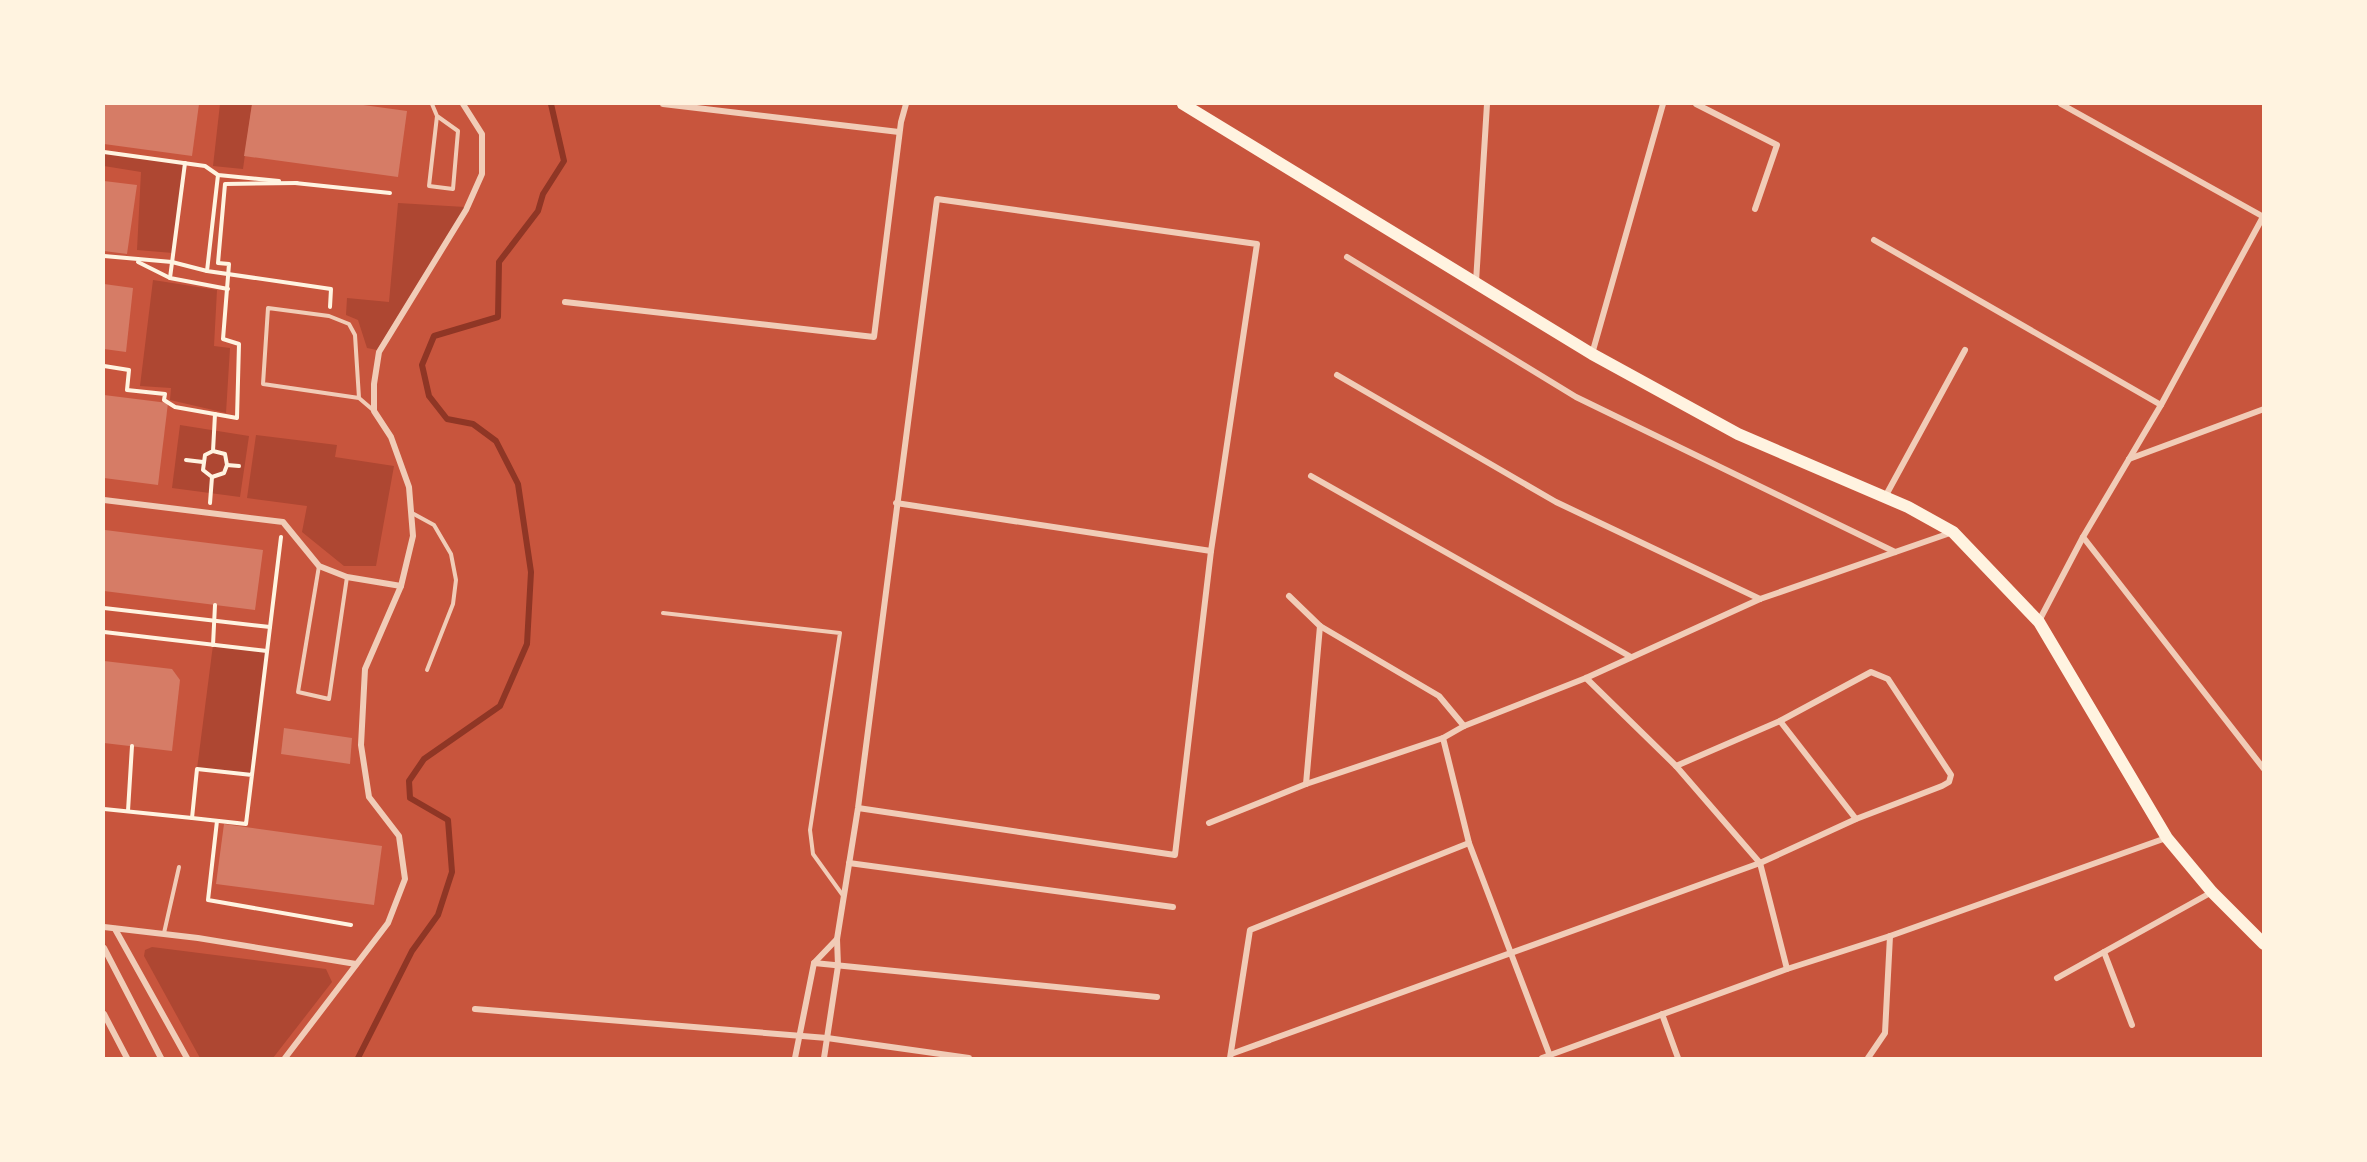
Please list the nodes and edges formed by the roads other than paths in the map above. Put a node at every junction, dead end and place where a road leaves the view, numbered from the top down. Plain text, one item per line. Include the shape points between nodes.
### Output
1 (432, 104) edge
2 (463, 104) edge
3 (663, 104) edge
4 (906, 104) edge
5 (1184, 104) edge
6 (1487, 104) edge
7 (1663, 104) edge
8 (1696, 104) edge
9 (2061, 104) edge
10 (437, 116) junction
11 (899, 132) junction
12 (1755, 209) dead end
13 (2263, 215) edge
14 (1874, 240) dead end
15 (1347, 257) dead end
16 (1476, 282) junction
17 (565, 302) dead end
18 (1965, 350) dead end
19 (1592, 354) junction
20 (1337, 375) dead end
21 (358, 398) junction
22 (2161, 405) junction
23 (2264, 410) edge
24 (374, 411) junction
25 (2129, 459) junction
26 (1311, 476) dead end
27 (1884, 497) junction
28 (104, 500) edge
29 (896, 503) junction
30 (411, 513) junction
31 (1953, 532) junction
32 (2084, 537) junction
33 (1211, 551) junction
34 (1895, 552) junction
35 (318, 566) junction
36 (347, 577) junction
37 (400, 586) junction
38 (1289, 596) dead end
39 (1760, 599) junction
40 (663, 613) dead end
41 (2039, 622) junction
42 (1320, 626) junction
43 (1631, 657) junction
44 (427, 670) dead end
45 (1586, 678) junction
46 (1780, 721) junction
47 (1464, 726) junction
48 (1443, 738) junction
49 (1676, 766) junction
50 (2264, 769) edge
51 (1306, 784) junction
52 (858, 808) junction
53 (1856, 819) junction
54 (1209, 823) dead end
55 (2167, 838) junction
56 (1469, 843) junction
57 (849, 862) junction
58 (1760, 863) junction
59 (178, 867) dead end
60 (2212, 892) junction
61 (844, 898) junction
62 (1173, 907) dead end
63 (104, 927) edge
64 (115, 928) junction
65 (164, 934) junction
66 (1890, 936) junction
67 (837, 939) junction
68 (2264, 944) edge
69 (104, 948) edge
70 (2104, 952) junction
71 (1511, 953) junction
72 (814, 963) junction
73 (356, 964) junction
74 (838, 966) junction
75 (1787, 969) junction
76 (2057, 978) dead end
77 (1157, 997) dead end
78 (475, 1009) dead end
79 (104, 1014) edge
80 (1662, 1014) junction
81 (2132, 1025) dead end
82 (799, 1036) junction
83 (827, 1038) junction
84 (1231, 1056) edge
85 (1550, 1056) junction
86 (127, 1059) edge
87 (161, 1059) edge
88 (187, 1059) edge
89 (285, 1059) edge
90 (795, 1059) edge
91 (824, 1059) edge
92 (969, 1059) edge
93 (1542, 1059) edge
94 (1678, 1059) edge
95 (1868, 1059) edge

1 - 10 lane
2 - 24 street via 482,134 482,174 466,210 380,352
3 - 11 street
4 - 11 street
5 - 16 main road
6 - 16 street
7 - 19 street
8 - 12 street via 1777,145
9 - 13 street
10 - 10 lane via 429,186 453,189 458,131
11 - 17 street via 874,337
13 - 22 street
14 - 22 street
15 - 34 street via 1576,397
16 - 19 main road
18 - 27 street
19 - 27 main road via 1738,434
20 - 39 street via 1556,502
21 - 21 lane via 355,335 348,324 329,316 268,308 263,384
21 - 24 lane
22 - 25 street
23 - 25 street
24 - 30 street via 391,436 410,487
25 - 32 street
26 - 43 street
27 - 31 main road
28 - 35 street via 283,522
29 - 33 street
29 - 33 street via 937,199 1257,244
29 - 52 street
30 - 37 street via 413,536
30 - 44 lane via 434,525 451,554 456,580 453,604
31 - 34 street
31 - 41 main road
32 - 41 street
32 - 50 street
33 - 52 street via 1175,855
34 - 39 street
35 - 36 street
35 - 36 lane via 298,692 329,699
36 - 37 street
37 - 73 street via 365,669 361,745 369,796 399,836 405,879 388,923
38 - 42 street
39 - 43 street
40 - 61 lane via 840,633 810,830 813,854
41 - 55 main road
42 - 47 street via 1439,696
42 - 51 street
43 - 45 street
45 - 47 street
45 - 49 street
46 - 49 street
46 - 53 street
46 - 53 street via 1871,672 1888,679 1951,775 1942,786
47 - 48 street
48 - 51 street
48 - 56 street
49 - 58 street
51 - 54 street
52 - 57 street
53 - 58 street
55 - 60 main road
55 - 66 street
56 - 71 street
56 - 84 street via 1250,930
57 - 61 street
57 - 62 street
58 - 71 street
58 - 75 street
59 - 65 lane
60 - 68 main road
60 - 70 street
61 - 67 street
63 - 64 street
64 - 65 street
64 - 88 street
65 - 73 street
66 - 75 street
66 - 95 street via 1885,1033
67 - 72 street
67 - 74 street
69 - 87 street
70 - 76 street
70 - 81 street
71 - 84 street
71 - 85 street
72 - 74 street
72 - 82 street
73 - 89 street
74 - 77 street
74 - 83 street
75 - 80 street
78 - 82 street
79 - 86 street
80 - 85 street
80 - 94 street
82 - 83 street
82 - 90 street
83 - 91 street
83 - 92 street
85 - 93 street

